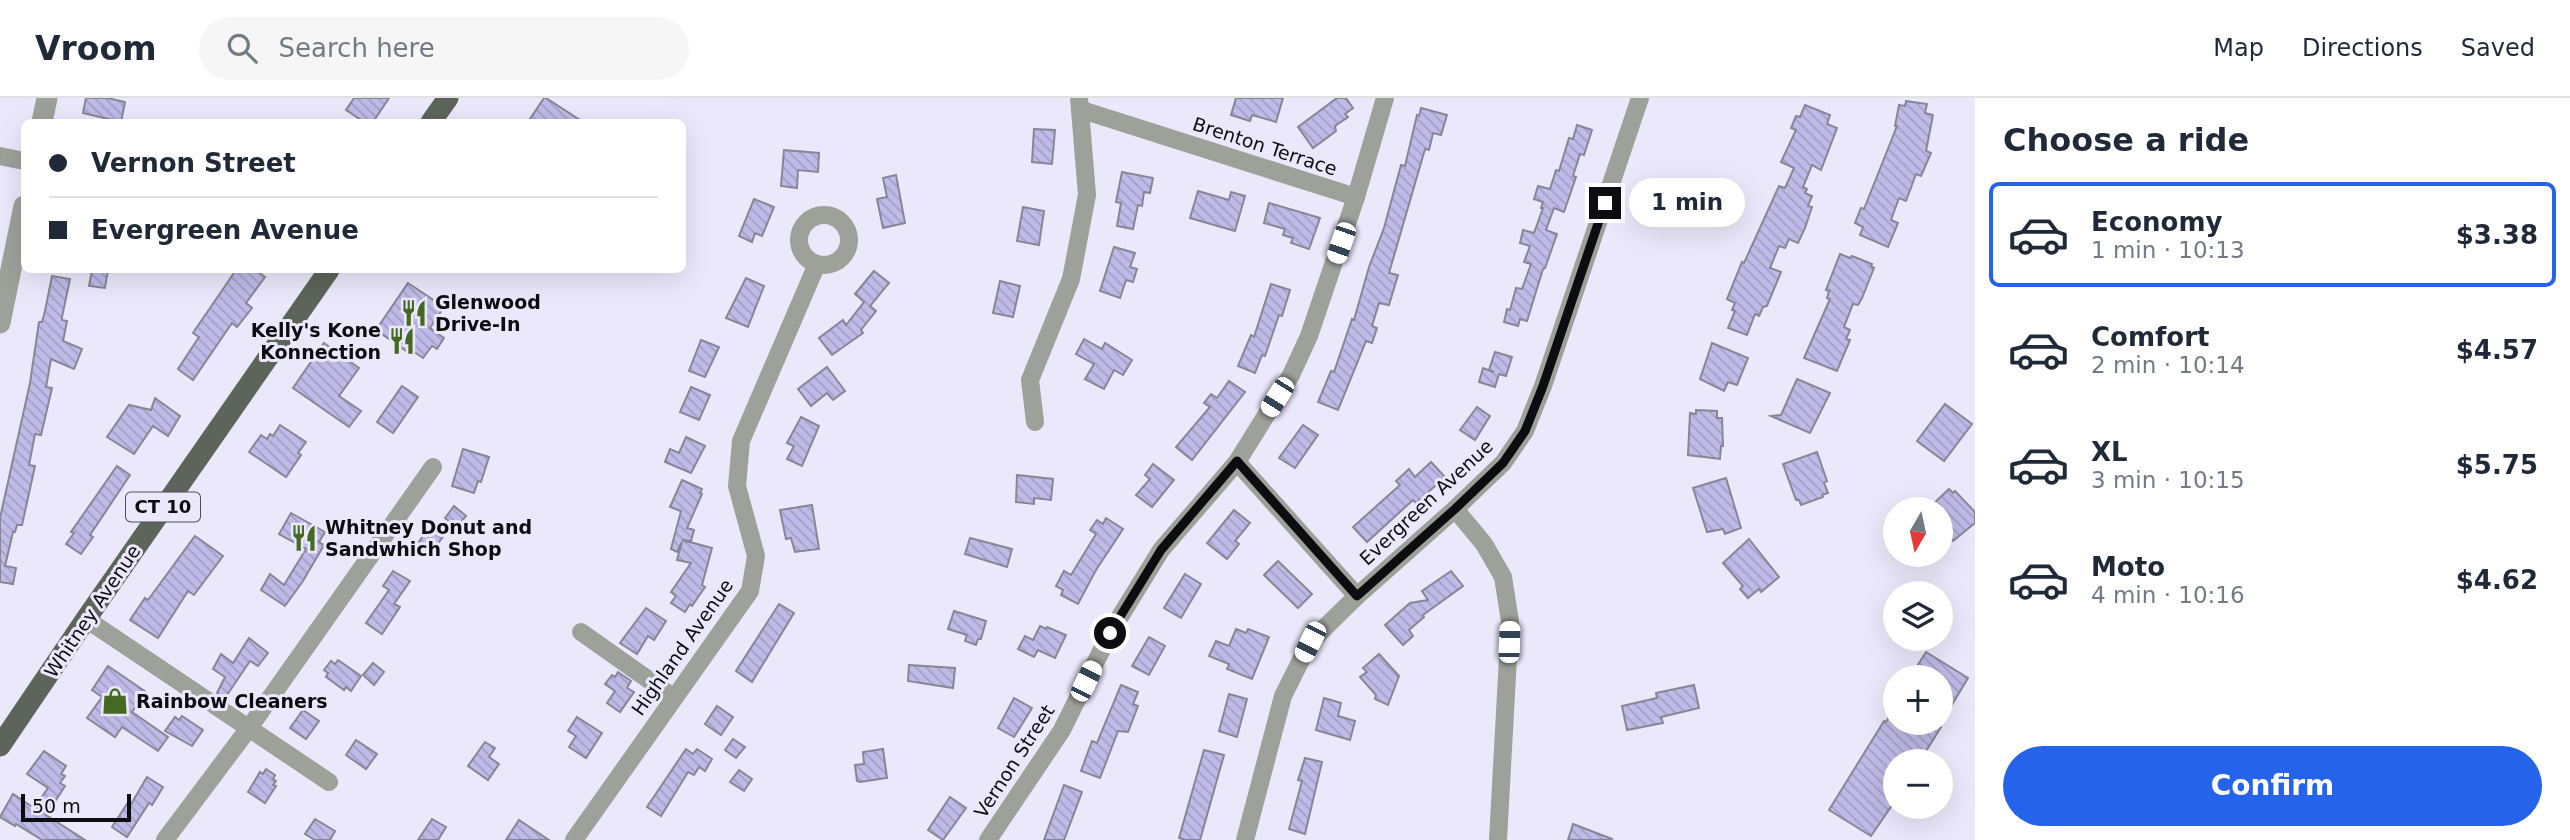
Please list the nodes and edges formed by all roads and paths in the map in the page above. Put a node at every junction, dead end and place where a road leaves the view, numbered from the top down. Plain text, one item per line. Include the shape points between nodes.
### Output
1 (47, 98) edge
2 (448, 98) edge
3 (1385, 98) edge
4 (1640, 98) edge
5 (1080, 104) edge
6 (43, 119) edge
7 (433, 119) edge
8 (0, 156) edge
9 (21, 160) edge
10 (1356, 197) junction
11 (21, 221) edge
12 (817, 264) dead end
13 (327, 273) edge
14 (0, 323) edge
15 (1035, 422) dead end
16 (1237, 461) junction
17 (433, 467) dead end
18 (1455, 509) junction
19 (1357, 596) junction
20 (86, 619) junction
21 (580, 632) dead end
22 (673, 696) junction
23 (249, 728) junction
24 (0, 746) edge
25 (329, 782) dead end
26 (165, 840) edge
27 (574, 840) edge
28 (988, 840) edge
29 (1245, 840) edge
30 (1499, 840) edge

1 - 6 street
2 - 7 main road
3 - 10 street, Vernon Street
4 - 18 street, Evergreen Avenue via 1525,431 1503,463
5 - 10 street, Brenton Terrace
5 - 15 street via 1087,195 1071,279 1030,380
8 - 9 street
10 - 16 street, Vernon Street via 1291,375
11 - 14 street
12 - 22 street, Highland Avenue via 741,441 737,486 756,556 750,591
13 - 20 main road, Whitney Avenue / CT 10
16 - 19 street
16 - 28 street, Vernon Street via 1161,550 1110,633 1062,730
17 - 23 street
18 - 19 street, Evergreen Avenue
18 - 30 street via 1484,544 1503,577 1510,621
19 - 29 street, Evergreen Avenue via 1310,642 1283,696
20 - 23 street
20 - 24 main road, Whitney Avenue / CT 10
21 - 22 street
22 - 27 street, Highland Avenue
23 - 25 street
23 - 26 street

